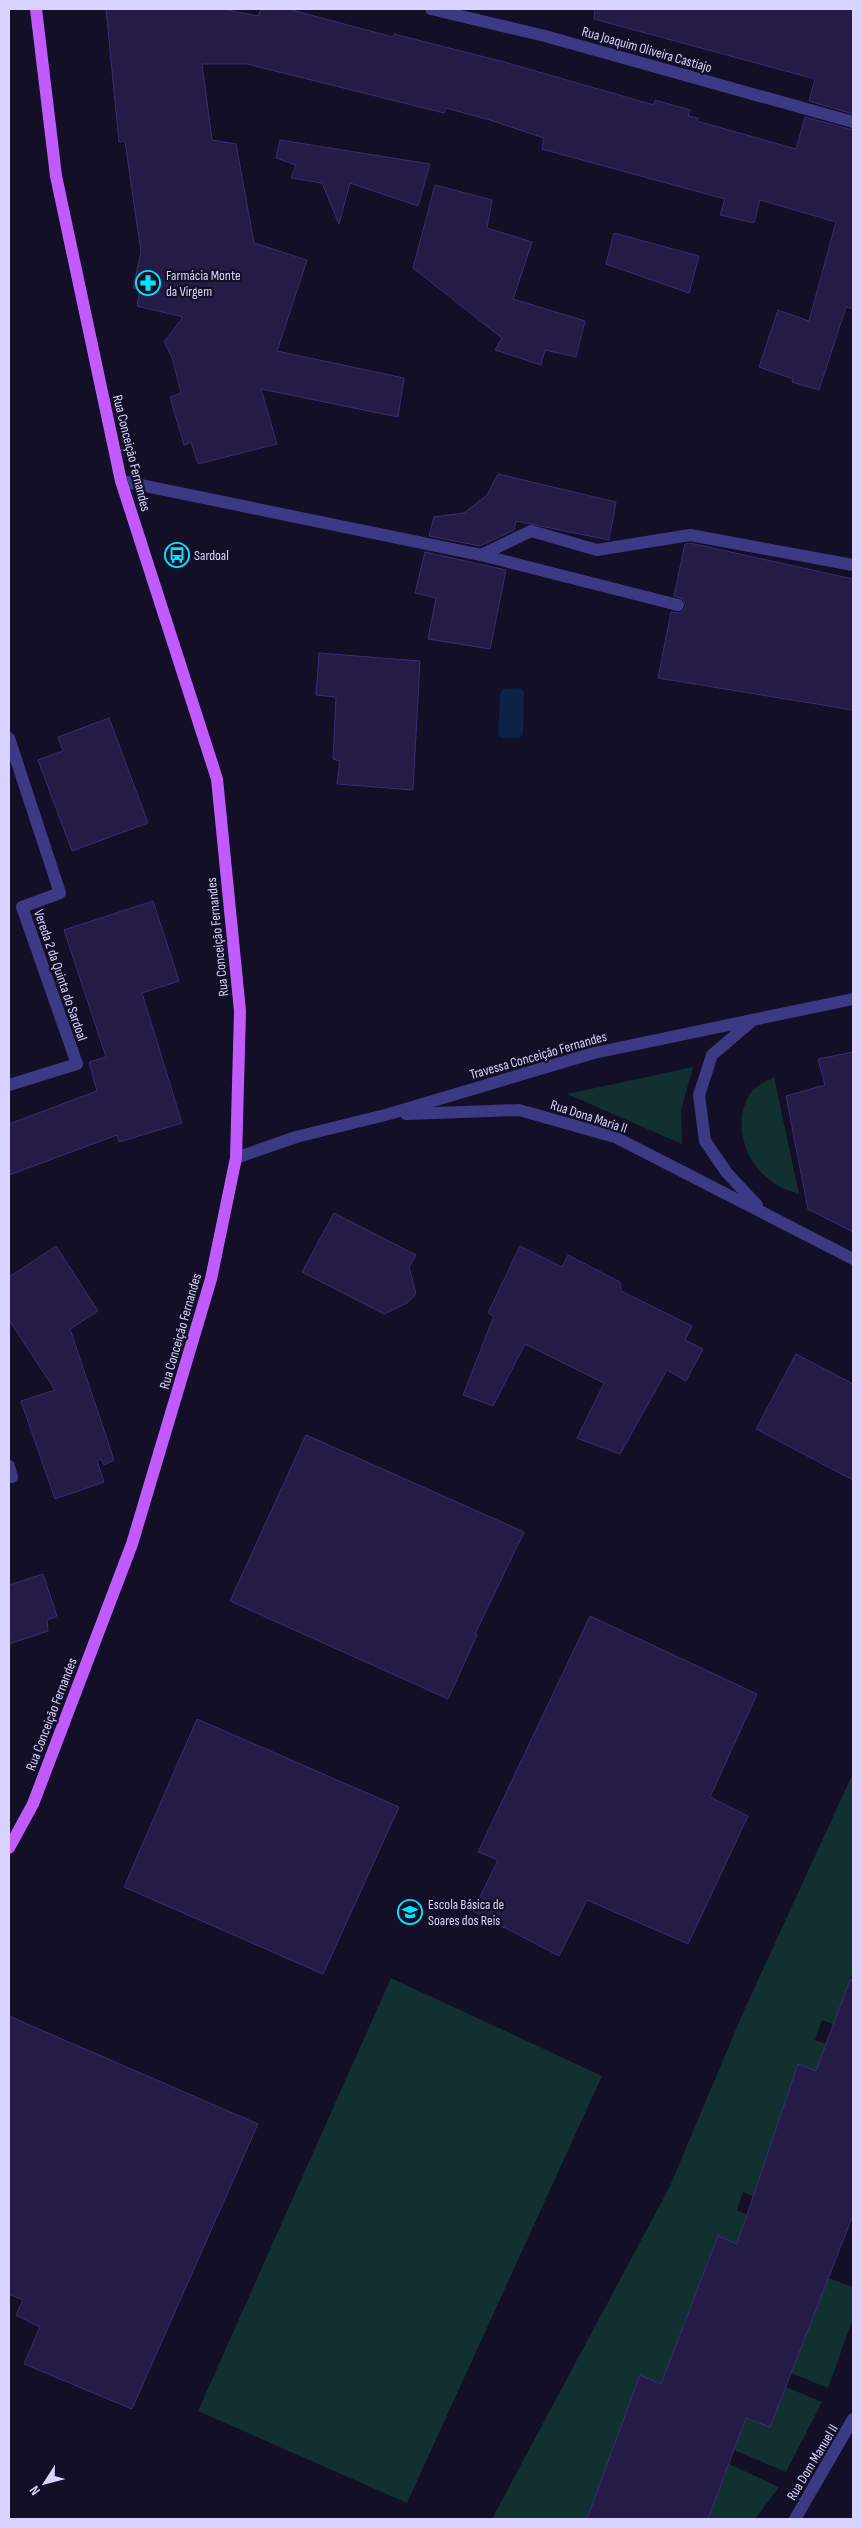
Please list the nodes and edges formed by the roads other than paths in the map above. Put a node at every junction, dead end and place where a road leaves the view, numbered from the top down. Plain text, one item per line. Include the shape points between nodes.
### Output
1 (36, 9) edge
2 (431, 9) edge
3 (853, 122) edge
4 (121, 481) junction
5 (481, 555) junction
6 (853, 565) edge
7 (678, 605) dead end
8 (9, 738) edge
9 (853, 998) edge
10 (755, 1019) junction
11 (9, 1085) edge
12 (388, 1114) junction
13 (236, 1158) junction
14 (764, 1213) junction
15 (853, 1259) edge
16 (9, 1848) edge
17 (853, 2419) edge
18 (795, 2519) edge

1 - 4 main road, Rua Conceição Fernandes via 56,176
2 - 3 street, Rua Joaquim Oliveira Castiajo via 545,36
4 - 5 street
4 - 13 main road, Rua Conceição Fernandes via 217,779 240,1011
5 - 6 street via 531,531 597,550 690,534
5 - 7 street
8 - 11 street, Vereda 2 da Quinta do Sardoal via 60,893 22,907 77,1064
9 - 10 street, Travessa Conceição Fernandes
10 - 12 street, Travessa Conceição Fernandes via 594,1052
10 - 14 street, Rua Dona Maria II via 712,1055 699,1095 705,1142 727,1173
12 - 13 street, Travessa Conceição Fernandes via 296,1137
12 - 14 street, Rua Dona Maria II via 519,1110 615,1137
13 - 16 main road, Rua Conceição Fernandes via 211,1279 132,1544 33,1804
14 - 15 street, Rua Dona Maria II
17 - 18 street, Rua Dom Manuel II

